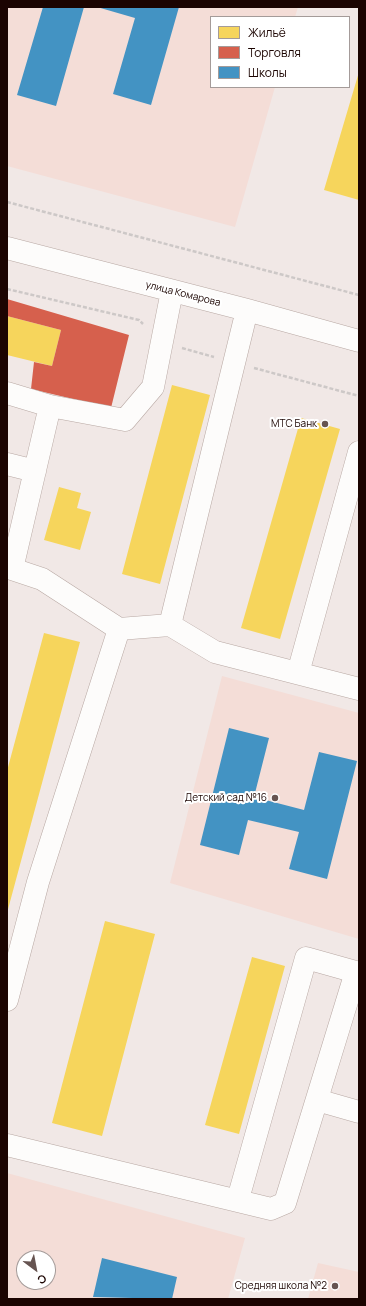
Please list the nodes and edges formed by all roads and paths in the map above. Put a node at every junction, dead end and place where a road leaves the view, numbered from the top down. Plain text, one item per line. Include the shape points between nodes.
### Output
1 (7, 202) edge
2 (7, 248) edge
3 (172, 291) junction
4 (359, 295) edge
5 (247, 310) junction
6 (354, 342) edge
7 (7, 394) edge
8 (50, 406) junction
9 (359, 452) edge
10 (7, 464) edge
11 (35, 471) junction
12 (9, 574) edge
13 (170, 625) junction
14 (120, 629) junction
15 (298, 673) junction
16 (359, 689) edge
17 (7, 1000) edge
18 (317, 1100) junction
19 (359, 1112) edge
20 (7, 1145) edge
21 (238, 1199) junction

1 - 4 path
2 - 3 street, улица Комарова
3 - 5 street, улица Комарова
3 - 8 street via 154,387 125,420
5 - 6 street, улица Комарова
5 - 13 street
7 - 8 street
8 - 11 street
9 - 15 street
10 - 11 street
11 - 12 street
12 - 14 street via 42,579
13 - 14 street
13 - 15 street via 216,652
14 - 17 street via 38,882
15 - 16 street
18 - 19 street
18 - 21 street via 285,1203 271,1209
18 - 21 street via 356,972 306,958
20 - 21 street

